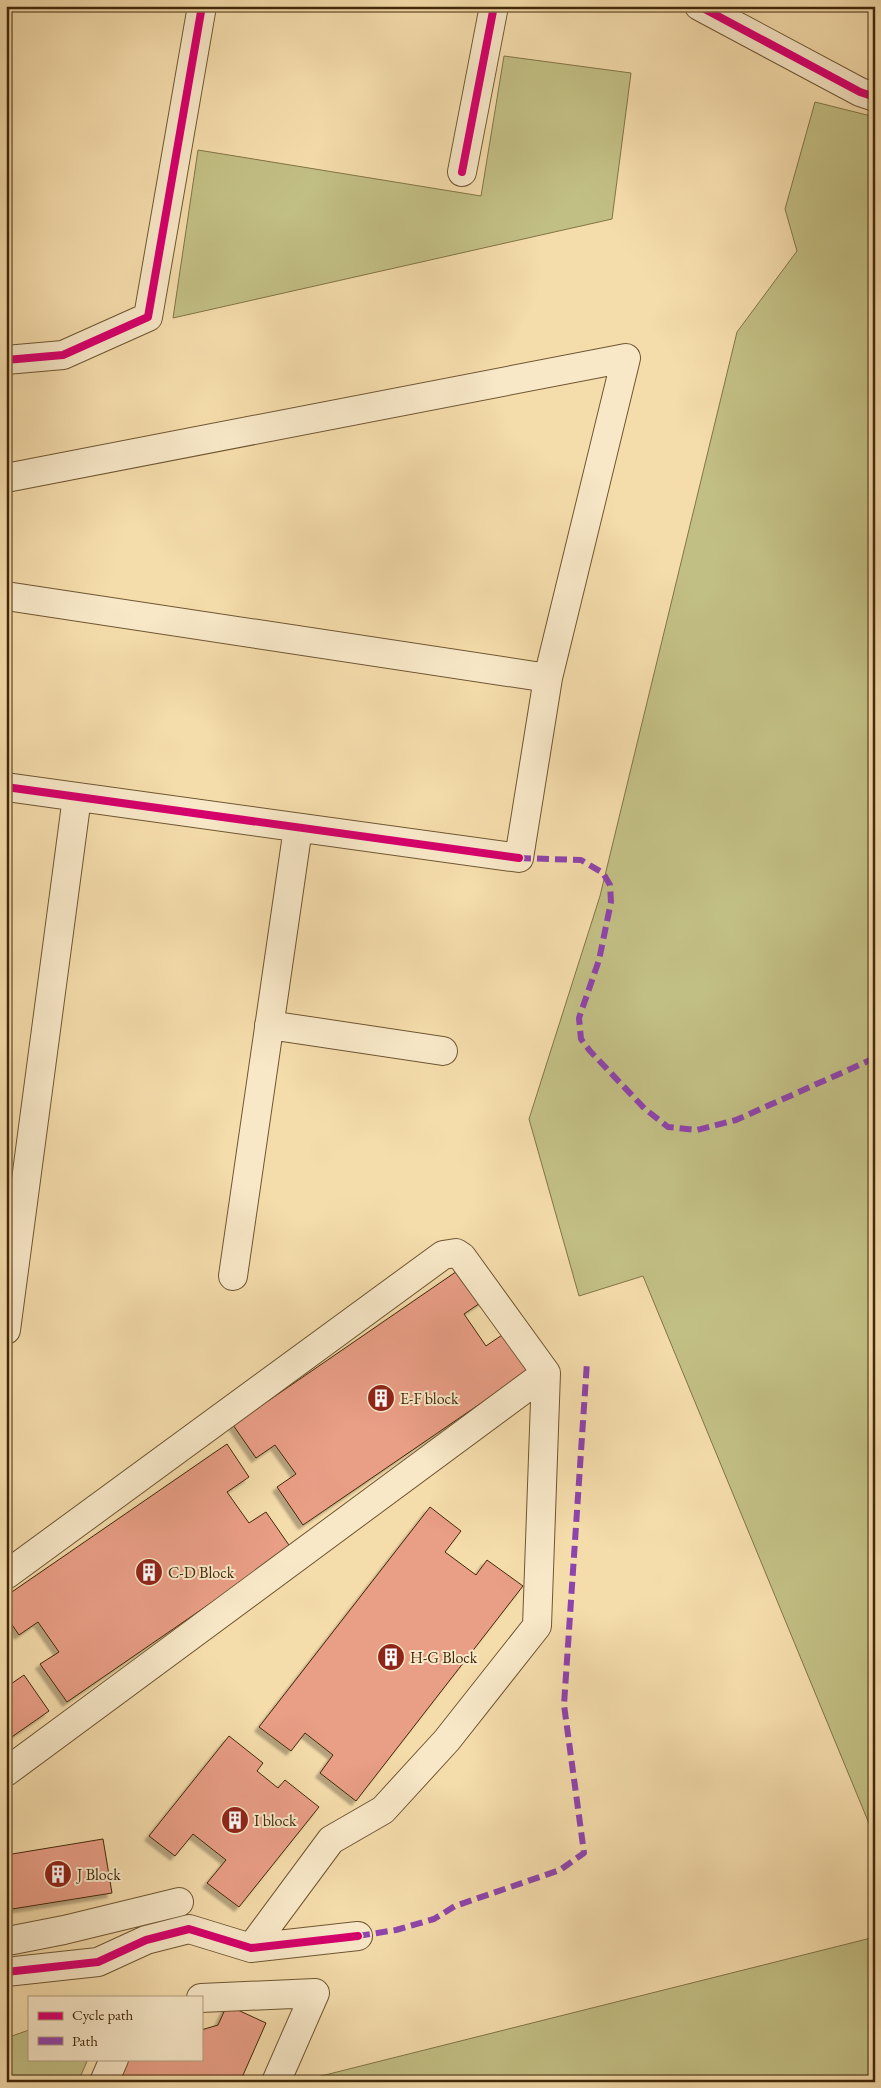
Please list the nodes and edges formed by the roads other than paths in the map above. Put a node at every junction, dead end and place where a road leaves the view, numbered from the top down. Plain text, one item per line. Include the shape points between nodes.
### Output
1 (202, 6) edge
2 (494, 6) edge
3 (699, 6) edge
4 (875, 97) edge
5 (462, 172) dead end
6 (6, 360) edge
7 (6, 478) edge
8 (6, 596) edge
9 (548, 678) junction
10 (6, 787) edge
11 (77, 797) junction
12 (298, 828) junction
13 (269, 1025) junction
14 (443, 1051) dead end
15 (234, 1276) dead end
16 (6, 1330) edge
17 (546, 1373) junction
18 (6, 1574) edge
19 (6, 1772) edge
20 (179, 1902) dead end
21 (358, 1936) dead end
22 (6, 1940) edge
23 (251, 1948) junction
24 (6, 1972) edge
25 (202, 1998) edge
26 (114, 2060) edge
27 (104, 2082) edge
28 (276, 2082) edge

1 - 6 street via 148,317 63,355
2 - 5 street
3 - 4 street
7 - 9 street via 626,358
8 - 9 street
9 - 12 street via 518,858
10 - 11 street
11 - 12 street
11 - 16 street
12 - 13 street
13 - 14 street
13 - 15 street
17 - 18 street via 462,1256 456,1253 443,1255
17 - 19 street
17 - 23 street via 537,1626 446,1740 383,1810 331,1840
20 - 22 street via 64,1930
21 - 23 street
23 - 24 street via 189,1929 146,1940 98,1962
25 - 28 street via 315,1993
26 - 27 street

